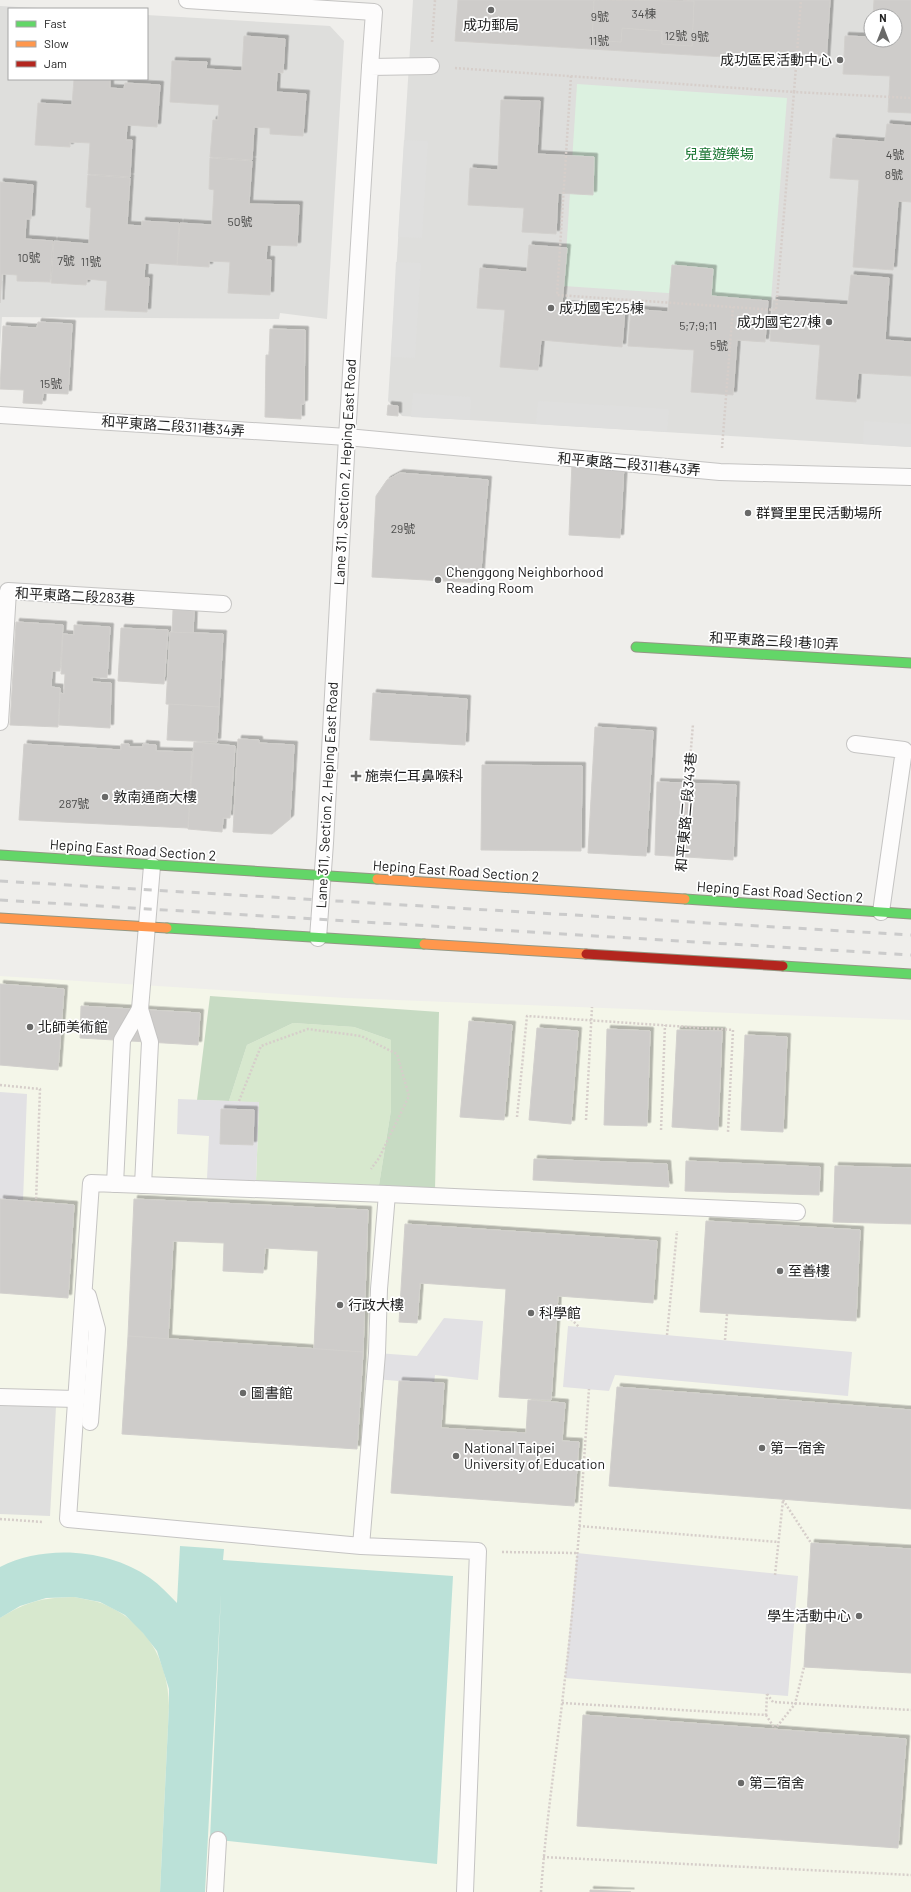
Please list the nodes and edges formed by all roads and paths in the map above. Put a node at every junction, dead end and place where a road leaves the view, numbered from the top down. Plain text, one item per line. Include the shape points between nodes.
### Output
1 (187, 0) edge
2 (435, 0) edge
3 (801, 0) edge
4 (431, 66) junction
5 (370, 67) junction
6 (571, 76) junction
7 (794, 92) junction
8 (911, 98) edge
9 (733, 307) junction
10 (0, 415) edge
11 (347, 437) junction
12 (720, 472) junction
13 (911, 476) edge
14 (223, 604) dead end
15 (636, 647) dead end
16 (911, 663) edge
17 (0, 722) edge
18 (694, 724) dead end
19 (855, 744) dead end
20 (907, 750) edge
21 (0, 856) edge
22 (152, 866) junction
23 (323, 877) junction
24 (680, 900) junction
25 (881, 912) junction
26 (911, 914) edge
27 (0, 918) edge
28 (147, 927) junction
29 (318, 938) junction
30 (911, 974) edge
31 (592, 1007) dead end
32 (140, 1010) junction
33 (593, 1021) junction
34 (665, 1025) junction
35 (0, 1085) edge
36 (238, 1101) dead end
37 (517, 1117) dead end
38 (586, 1120) dead end
39 (661, 1130) dead end
40 (728, 1132) dead end
41 (115, 1184) junction
42 (143, 1185) junction
43 (353, 1193) junction
44 (387, 1194) junction
45 (36, 1202) dead end
46 (679, 1207) junction
47 (797, 1212) dead end
48 (85, 1285) junction
49 (379, 1289) junction
50 (558, 1305) dead end
51 (727, 1314) dead end
52 (579, 1327) dead end
53 (667, 1335) dead end
54 (725, 1340) dead end
55 (589, 1389) dead end
56 (0, 1397) edge
57 (76, 1399) junction
58 (363, 1405) dead end
59 (90, 1422) dead end
60 (0, 1519) edge
61 (68, 1519) junction
62 (579, 1526) junction
63 (778, 1542) junction
64 (811, 1543) dead end
65 (360, 1546) junction
66 (478, 1551) junction
67 (577, 1553) junction
68 (775, 1575) dead end
69 (804, 1666) dead end
70 (562, 1703) junction
71 (795, 1704) junction
72 (911, 1710) edge
73 (766, 1715) junction
74 (218, 1840) dead end
75 (543, 1857) junction
76 (911, 1875) edge
77 (215, 1892) edge
78 (465, 1892) edge
79 (541, 1892) edge

1 - 5 lane, Lane 311, Section 2, Heping East Road via 374,12
2 - 4 path
3 - 7 path
4 - 5 lane
4 - 6 path
5 - 11 lane, Lane 311, Section 2, Heping East Road
6 - 7 path
6 - 9 path via 557,295
7 - 8 path
7 - 9 path via 776,310
9 - 12 path
10 - 11 lane, 和平東路二段311巷34弄
11 - 12 lane, 和平東路二段311巷43弄
11 - 23 lane, Lane 311, Section 2, Heping East Road
12 - 13 lane, 和平東路二段311巷43弄
14 - 17 lane, 和平東路二段283巷 via 8,592
15 - 16 main road, 和平東路三段1巷10弄
18 - 24 path, 和平東路二段343巷
19 - 20 lane
20 - 25 lane
21 - 22 main road, Heping East Road Section 2
22 - 23 main road, Heping East Road Section 2
22 - 28 lane
23 - 24 main road, Heping East Road Section 2
23 - 29 lane, Lane 311, Section 2, Heping East Road
24 - 25 main road, Heping East Road Section 2
25 - 26 main road, Heping East Road Section 2
27 - 28 main road
28 - 29 main road
28 - 32 lane
29 - 30 main road
31 - 33 path
32 - 41 lane via 122,1040
32 - 42 lane via 150,1042
33 - 34 path
33 - 37 path via 526,1016
33 - 38 path
34 - 39 path
34 - 40 path via 733,1030
35 - 45 path via 40,1089
36 - 43 path via 261,1046 308,1029 361,1036 397,1054 409,1096 379,1158
41 - 42 lane
41 - 48 lane via 91,1183
42 - 43 lane
43 - 44 lane
44 - 46 lane
44 - 49 lane
46 - 47 lane
46 - 53 path
48 - 57 lane
48 - 59 lane via 97,1329
49 - 58 lane via 369,1308
49 - 65 lane via 377,1353
50 - 52 path
51 - 54 path
55 - 62 path
56 - 57 lane
57 - 61 lane
60 - 61 path via 48,1523
61 - 65 lane
62 - 63 path
62 - 67 path
63 - 64 path via 782,1500
63 - 68 path
65 - 66 lane
66 - 67 path
66 - 78 lane
67 - 70 path
69 - 71 path
70 - 73 path
70 - 75 path
71 - 72 path
71 - 73 path via 775,1729
71 - 73 path via 773,1702 766,1694
74 - 77 lane
75 - 76 path
75 - 79 path

